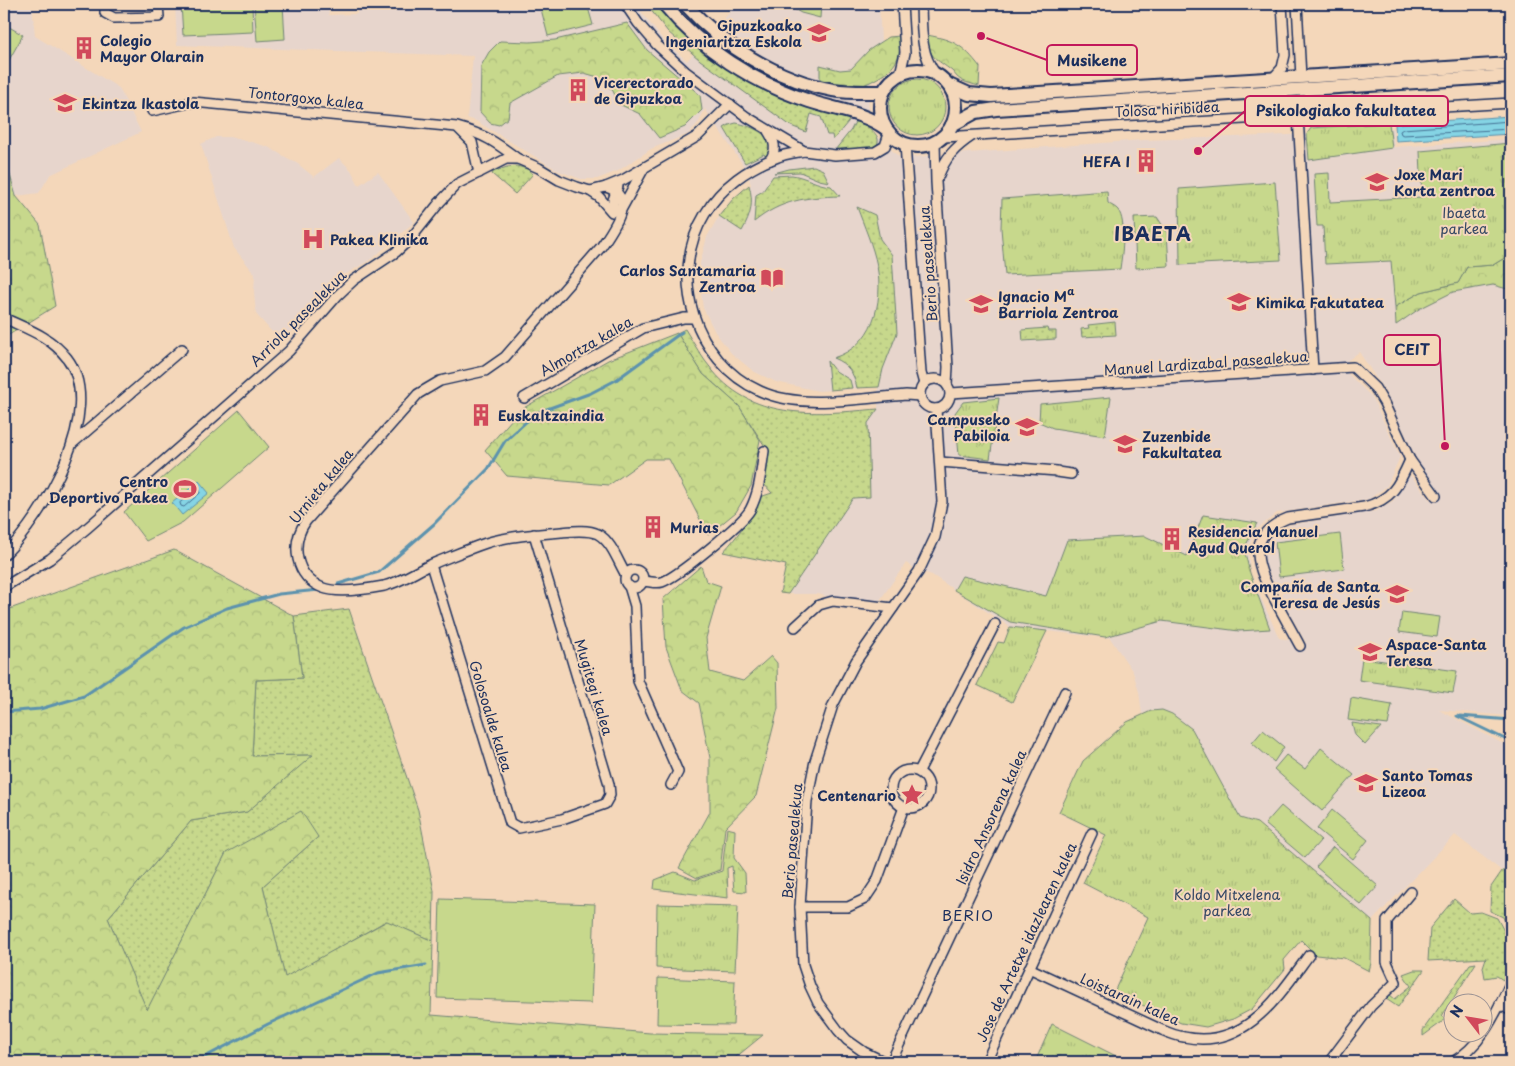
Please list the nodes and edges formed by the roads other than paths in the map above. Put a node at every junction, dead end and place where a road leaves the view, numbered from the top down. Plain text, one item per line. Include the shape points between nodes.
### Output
1 (104, 4) edge
2 (158, 4) edge
3 (625, 4) edge
4 (664, 4) edge
5 (684, 4) edge
6 (902, 4) edge
7 (921, 4) edge
8 (1282, 4) edge
9 (1297, 4) edge
10 (1511, 64) edge
11 (935, 73) junction
12 (900, 74) junction
13 (1511, 76) edge
14 (1301, 77) junction
15 (1273, 78) junction
16 (949, 85) junction
17 (883, 92) junction
18 (1511, 103) edge
19 (730, 104) junction
20 (152, 112) dead end
21 (1298, 116) junction
22 (952, 126) junction
23 (457, 127) junction
24 (767, 130) junction
25 (887, 131) junction
26 (972, 135) junction
27 (939, 140) junction
28 (905, 144) junction
29 (804, 151) junction
30 (518, 159) junction
31 (770, 160) junction
32 (644, 168) junction
33 (479, 172) junction
34 (623, 180) junction
35 (936, 182) junction
36 (606, 187) junction
37 (616, 190) junction
38 (590, 191) junction
39 (622, 208) junction
40 (612, 210) junction
41 (611, 232) junction
42 (4, 318) edge
43 (694, 318) junction
44 (182, 349) dead end
45 (1313, 370) junction
46 (924, 384) junction
47 (949, 388) junction
48 (920, 396) junction
49 (524, 398) dead end
50 (936, 409) junction
51 (73, 443) junction
52 (764, 451) dead end
53 (1410, 460) junction
54 (940, 462) junction
55 (1071, 474) dead end
56 (1436, 496) dead end
57 (534, 534) junction
58 (4, 555) edge
59 (431, 565) junction
60 (626, 574) junction
61 (643, 581) junction
62 (629, 586) junction
63 (4, 587) edge
64 (893, 608) junction
65 (995, 624) dead end
66 (795, 627) dead end
67 (1300, 646) dead end
68 (1064, 692) dead end
69 (919, 771) junction
70 (671, 785) dead end
71 (904, 808) junction
72 (562, 819) joint
73 (1092, 833) dead end
74 (1411, 892) dead end
75 (800, 907) junction
76 (1309, 955) dead end
77 (1029, 968) junction
78 (1511, 982) edge
79 (1500, 1004) junction
80 (1511, 1011) edge
81 (1340, 1048) junction
82 (885, 1062) edge
83 (891, 1062) edge
84 (986, 1062) edge
85 (1329, 1062) edge
86 (1337, 1062) edge
87 (1453, 1062) edge

1 - 2 street via 105,13 114,18 159,17
3 - 19 street via 656,45
4 - 25 main road via 713,51 756,78 794,96 873,120
5 - 17 main road via 722,38 750,57 792,78 833,90
6 - 12 street via 905,54
7 - 11 street via 924,50
8 - 15 street via 1285,55 1282,68
9 - 14 street
10 - 14 main road, Tolosa hiribidea
11 - 12 main road via 921,69
11 - 16 main road
12 - 17 main road
13 - 22 main road, Tolosa hiribidea via 984,110
14 - 15 main road, Tolosa hiribidea
15 - 16 main road, Tolosa hiribidea via 991,96 969,94
16 - 22 main road via 956,100 956,118
17 - 25 main road via 880,112
18 - 21 street, Tolosa hiribidea
19 - 24 street
19 - 32 street via 698,136
20 - 23 street, Tontorgoxo kalea via 193,102
21 - 26 street, Tolosa hiribidea
21 - 45 street
22 - 27 main road
23 - 30 street, Tontorgoxo kalea via 490,138
23 - 33 street via 472,142
24 - 29 street
24 - 31 street via 775,148
25 - 28 main road
25 - 29 street via 885,146 875,152 835,155
26 - 27 street, Tolosa hiribidea
26 - 35 street via 944,162
27 - 28 main road via 920,146
27 - 35 street, Berio pasealekua
28 - 46 street, Berio pasealekua
29 - 31 street
30 - 33 street, Arriola pasealekua via 506,159
30 - 38 street via 559,180
31 - 43 street via 747,171 728,187 715,200 698,228 688,273
32 - 34 street
32 - 39 street, Urnieta kalea
33 - 63 street, Arriola pasealekua via 448,192 396,252 336,296 289,351 94,523 50,559
34 - 36 street
34 - 37 street
35 - 47 street, Berio pasealekua
36 - 37 street
36 - 38 street
37 - 39 street via 621,197
37 - 40 street
38 - 40 street
39 - 40 street
39 - 41 street, Urnieta kalea
40 - 41 street
41 - 59 street, Urnieta kalea via 505,357 485,371 440,381 418,394 306,522 296,547 299,563 310,579 322,588 339,591 384,586
42 - 51 street via 53,342 68,359 76,375 79,393
43 - 48 street via 716,358 730,372 775,397 804,401
43 - 49 street, Almortza kalea via 643,328
44 - 51 street
45 - 47 street, Manuel Lardizabal pasealekua
45 - 53 street, Manuel Lardizabal pasealekua via 1353,367 1375,388
46 - 47 street via 936,379
46 - 48 street
47 - 50 street via 950,400
48 - 50 street via 924,404
50 - 54 street, Berio pasealekua
51 - 58 street via 44,502
52 - 61 street via 759,486 749,511 683,570 661,582
53 - 56 street, Manuel Lardizabal pasealekua
53 - 67 street via 1386,499 1364,507 1288,518 1264,533 1259,542 1258,560
54 - 55 street
54 - 64 street, Berio pasealekua via 942,502 935,537 923,565
57 - 59 street, Urnieta kalea via 486,543
57 - 60 street, Urnieta kalea via 582,531 598,534 610,544
57 - 72 street, Mugitegi kalea via 610,795 605,804
59 - 72 street, Golosoalde kalea via 510,823 519,828
60 - 61 street via 638,571
60 - 62 street
61 - 62 street via 637,587
62 - 70 street via 635,606 638,681 678,772
64 - 66 street via 833,601 819,605
64 - 75 street, Berio pasealekua via 856,661 833,705 815,761 807,801
65 - 69 street
68 - 83 street, Isidro Ansorena kalea
69 - 71 street via 930,785 929,796 921,806
69 - 71 street via 902,771 893,780 891,793
71 - 75 street via 877,881 865,899 848,907
73 - 77 street, Jose de Artetxe idazlearen kalea
74 - 81 street via 1387,921 1386,962 1396,982 1371,1006
75 - 82 street, Berio pasealekua via 803,965 818,1003 847,1040
76 - 77 street, Loistarain kalea via 1274,1003 1251,1024 1234,1033 1206,1039 1184,1038 1162,1030
77 - 84 street, Jose de Artetxe idazlearen kalea
78 - 79 street
79 - 80 street
79 - 87 street via 1484,1033
81 - 85 street
81 - 86 street

